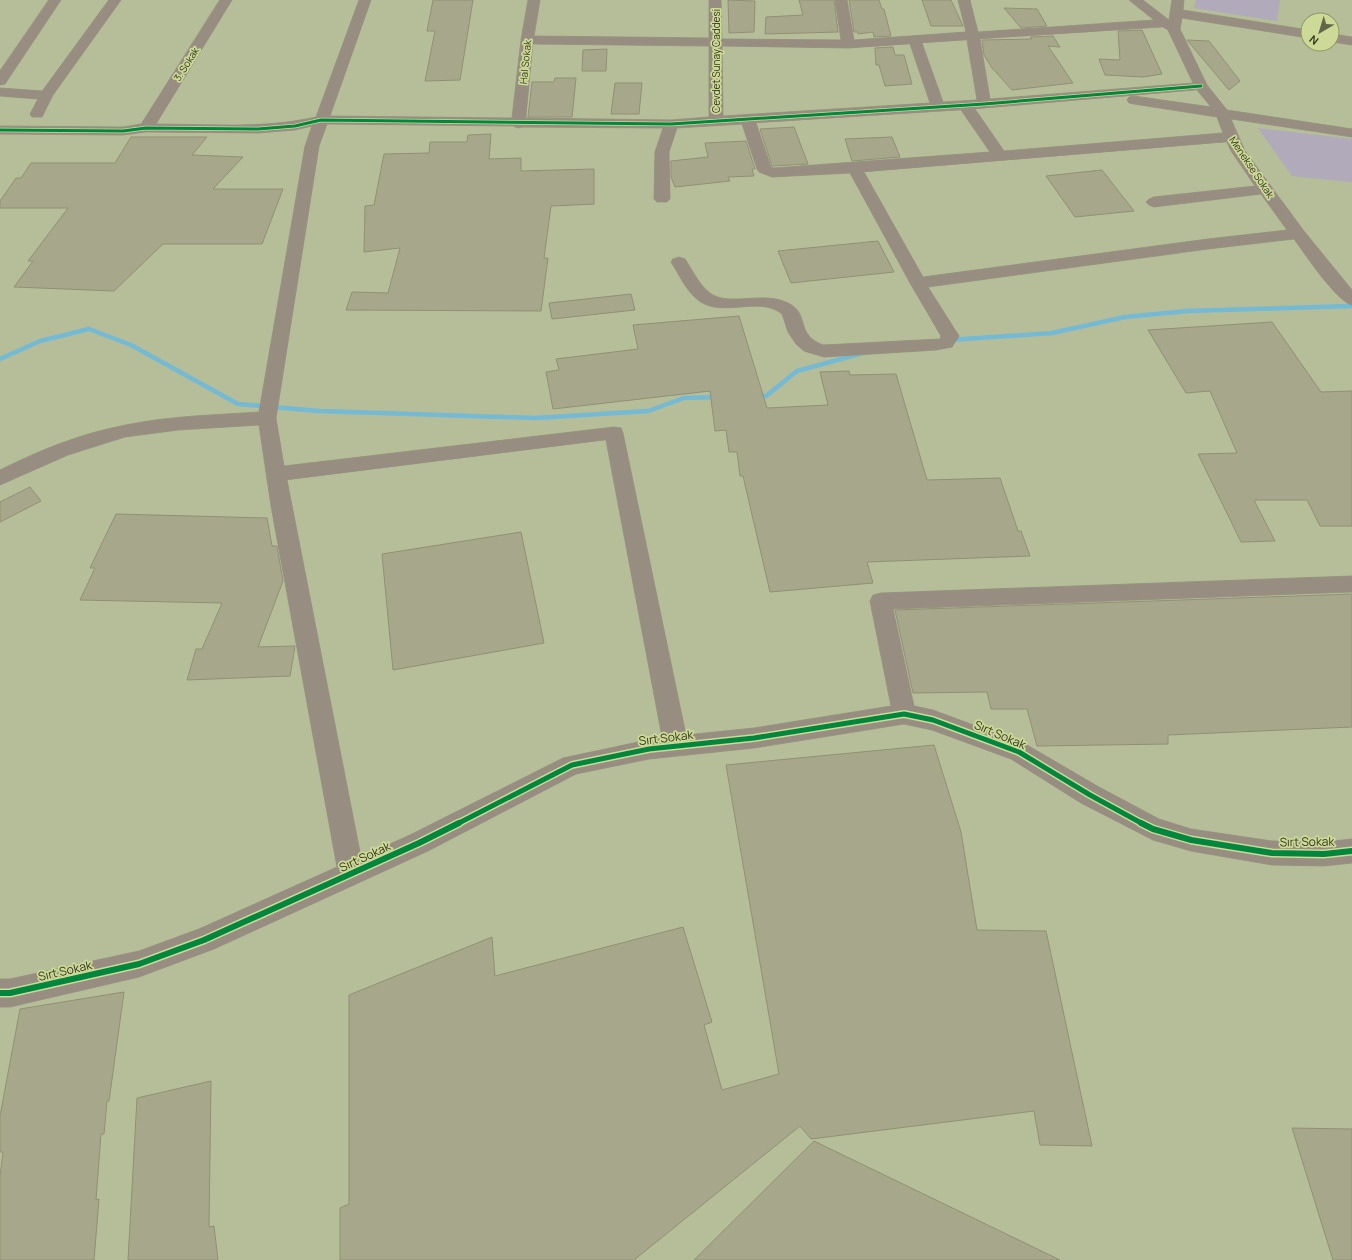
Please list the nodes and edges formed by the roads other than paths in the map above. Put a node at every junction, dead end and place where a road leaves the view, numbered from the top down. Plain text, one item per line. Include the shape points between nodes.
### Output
1 (55, 0) edge
2 (115, 0) edge
3 (226, 0) edge
4 (365, 0) edge
5 (534, 0) edge
6 (715, 0) edge
7 (841, 0) edge
8 (964, 0) edge
9 (1135, 0) edge
10 (1177, 7) edge
11 (1169, 26) junction
12 (1300, 32) edge
13 (973, 36) junction
14 (527, 40) junction
15 (916, 40) junction
16 (1340, 40) edge
17 (715, 43) junction
18 (1351, 43) edge
19 (848, 44) junction
20 (0, 81) edge
21 (1201, 86) junction
22 (0, 92) edge
23 (1095, 94) junction
24 (46, 95) junction
25 (984, 104) junction
26 (966, 106) junction
27 (938, 107) junction
28 (1222, 113) junction
29 (37, 114) dead end
30 (321, 120) junction
31 (748, 120) junction
32 (716, 122) junction
33 (518, 124) junction
34 (671, 124) junction
35 (146, 128) junction
36 (0, 130) edge
37 (1352, 133) edge
38 (1231, 137) junction
39 (999, 155) junction
40 (855, 168) junction
41 (1266, 189) junction
42 (662, 199) dead end
43 (1154, 202) dead end
44 (1298, 234) junction
45 (679, 262) dead end
46 (918, 283) junction
47 (1352, 300) edge
48 (267, 418) junction
49 (276, 474) junction
50 (0, 478) edge
51 (1352, 584) edge
52 (904, 714) junction
53 (676, 746) junction
54 (1352, 851) edge
55 (351, 874) junction
56 (0, 993) edge

1 - 20 street
2 - 24 street
3 - 35 street, 3. Sokak
4 - 30 street
5 - 14 street, Hal Sokak
6 - 17 street, Cevdet Sunay Caddesi
7 - 19 street
8 - 13 street
9 - 11 street
10 - 11 street
10 - 12 street
11 - 13 street
11 - 21 street, Menekse Sokak
13 - 15 street
13 - 25 street
14 - 17 street
14 - 33 street, Hal Sokak
15 - 19 street
15 - 27 street
16 - 18 street
17 - 19 street
17 - 32 street, Cevdet Sunay Caddesi
21 - 23 street
21 - 28 street, Menekse Sokak
22 - 24 street
23 - 25 street
23 - 28 street
24 - 29 street
25 - 26 street
26 - 27 street
26 - 39 street
27 - 31 street
28 - 37 street
28 - 38 street, Menekse Sokak
30 - 33 street
30 - 35 street via 295,126 258,128
30 - 48 street via 312,146
31 - 32 street
31 - 40 street via 764,169 772,173
32 - 34 street
33 - 34 street
34 - 42 street via 662,152
35 - 36 street via 123,132
38 - 39 street
38 - 41 street, Menekse Sokak
39 - 40 street
40 - 46 street
41 - 43 street
41 - 44 street, Menekse Sokak
44 - 46 street
44 - 47 street, Menekse Sokak
45 - 46 street via 699,292 708,299 722,303 766,302 780,306 789,311 803,343 824,351 946,343 950,336
48 - 49 street
48 - 50 street via 125,431 33,461
49 - 53 street via 614,433
49 - 55 street
51 - 52 street via 881,601
52 - 53 street, Sırt Sokak via 754,738
52 - 54 street, Sırt Sokak via 933,720 1019,752 1090,795 1159,831 1191,840 1272,852 1324,854
53 - 55 street, Sırt Sokak via 572,765 419,843
55 - 56 street, Sırt Sokak via 204,940 139,964 10,993

